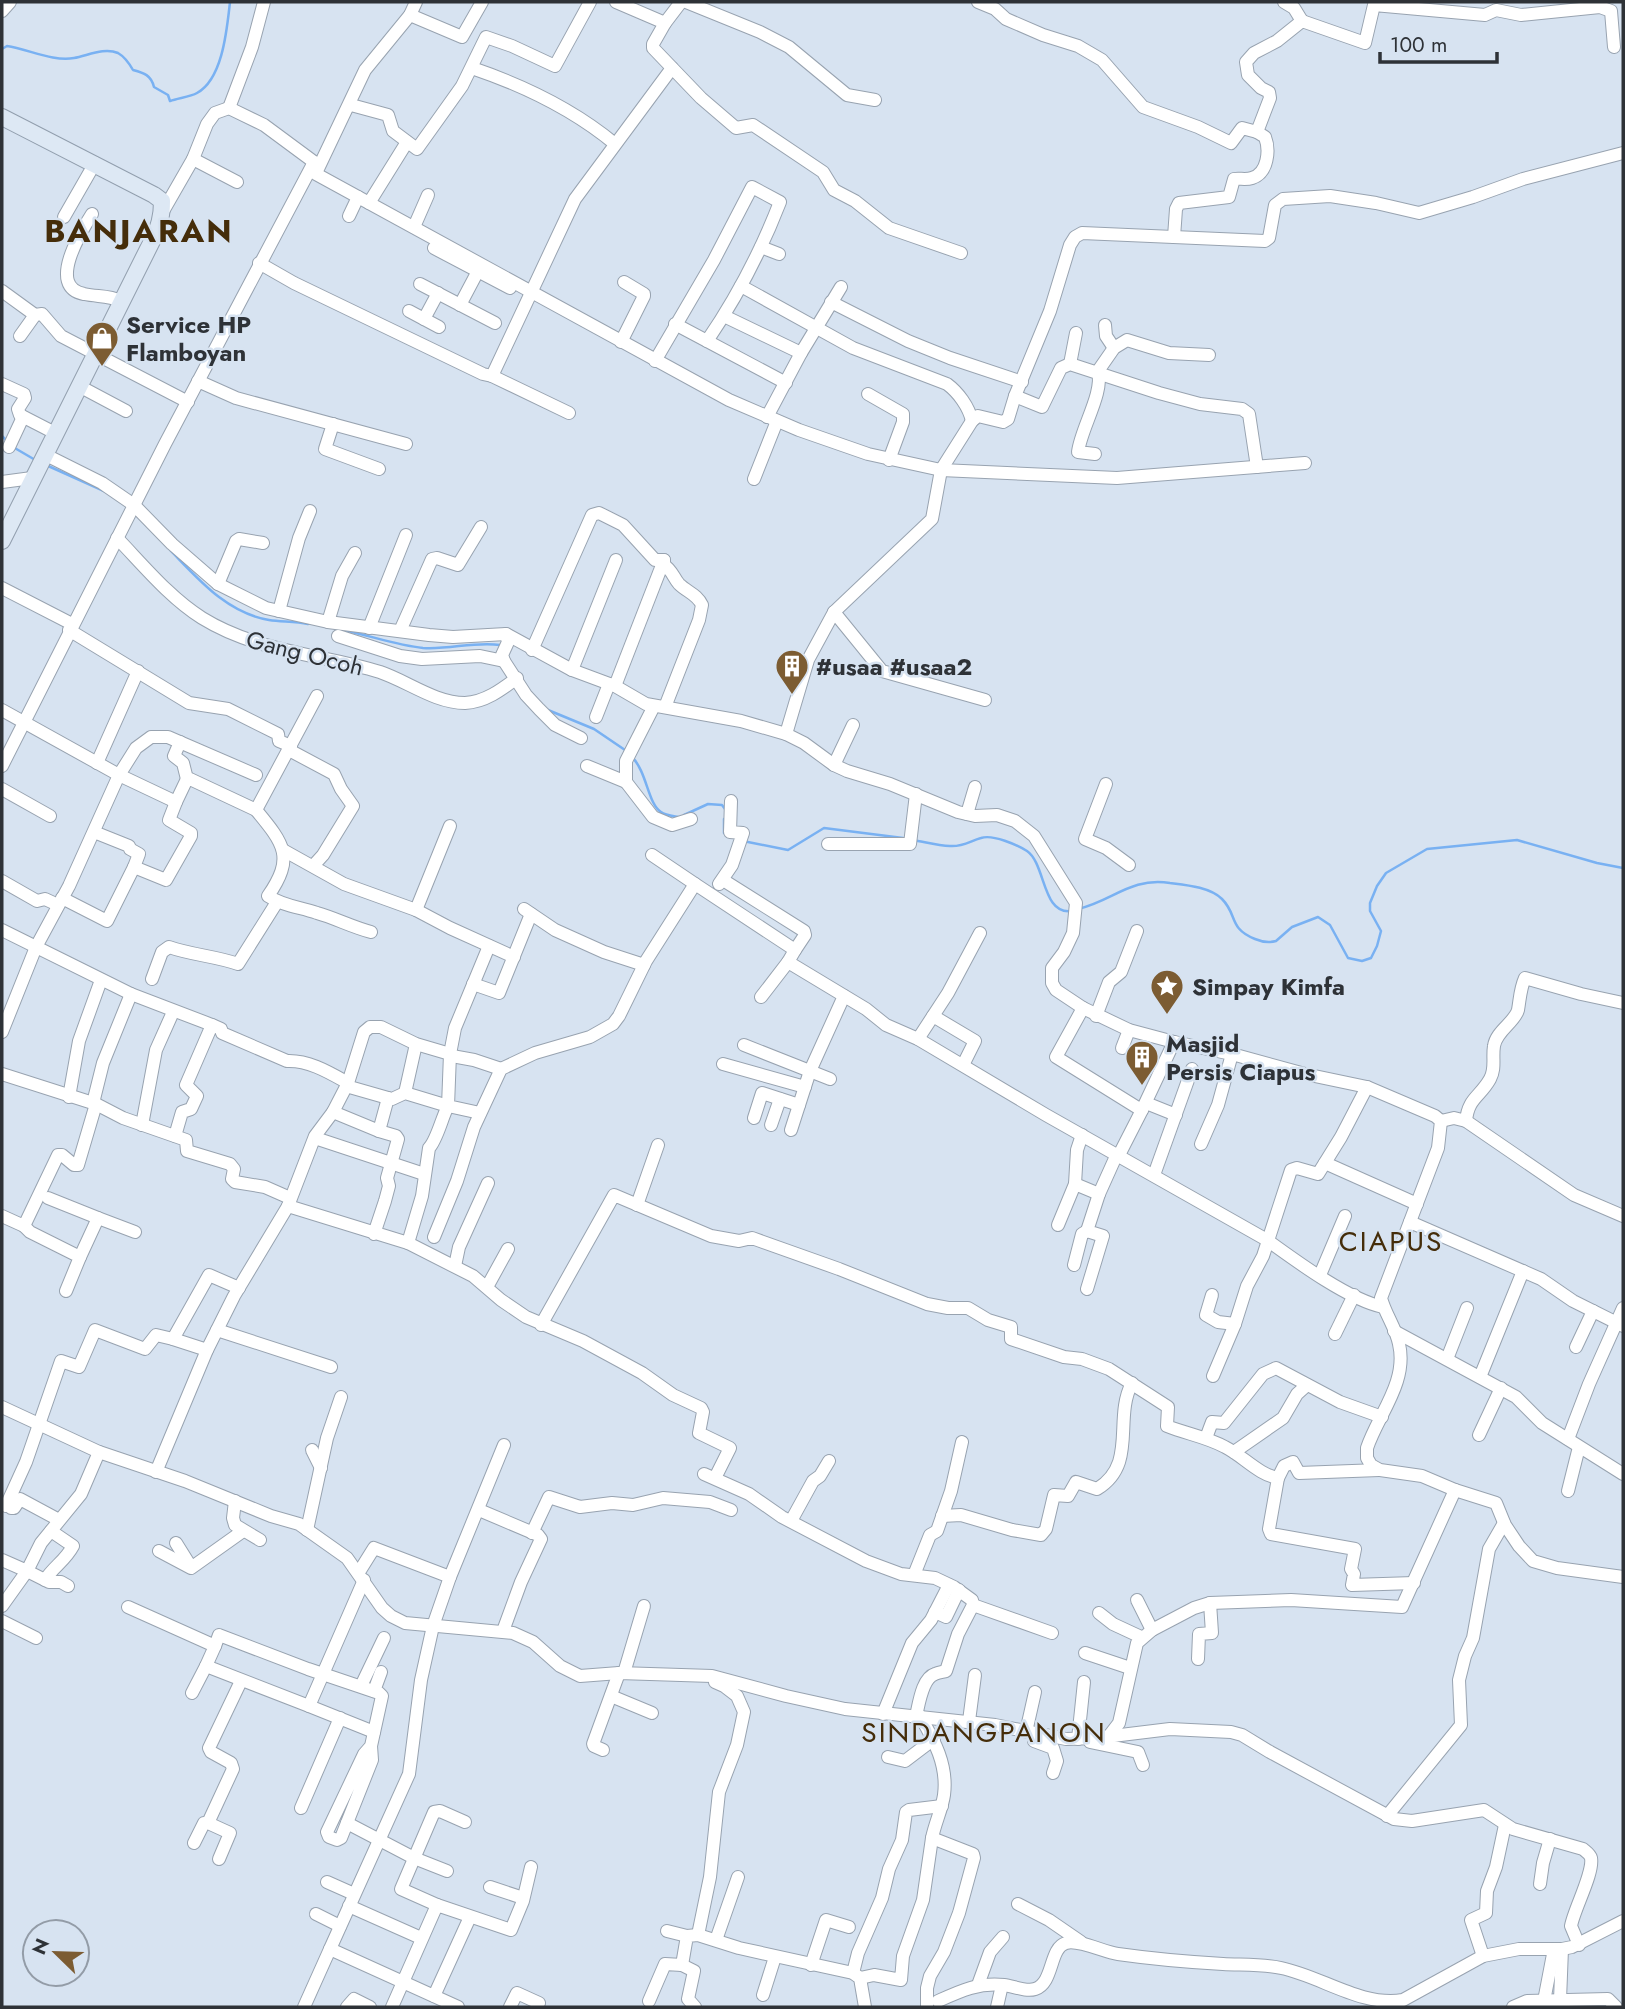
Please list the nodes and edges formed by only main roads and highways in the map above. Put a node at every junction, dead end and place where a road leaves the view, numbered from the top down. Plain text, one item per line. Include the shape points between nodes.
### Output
1 (2, 117) edge
2 (2, 541) edge

1 - 2 main road via 162,201 162,219 152,241

